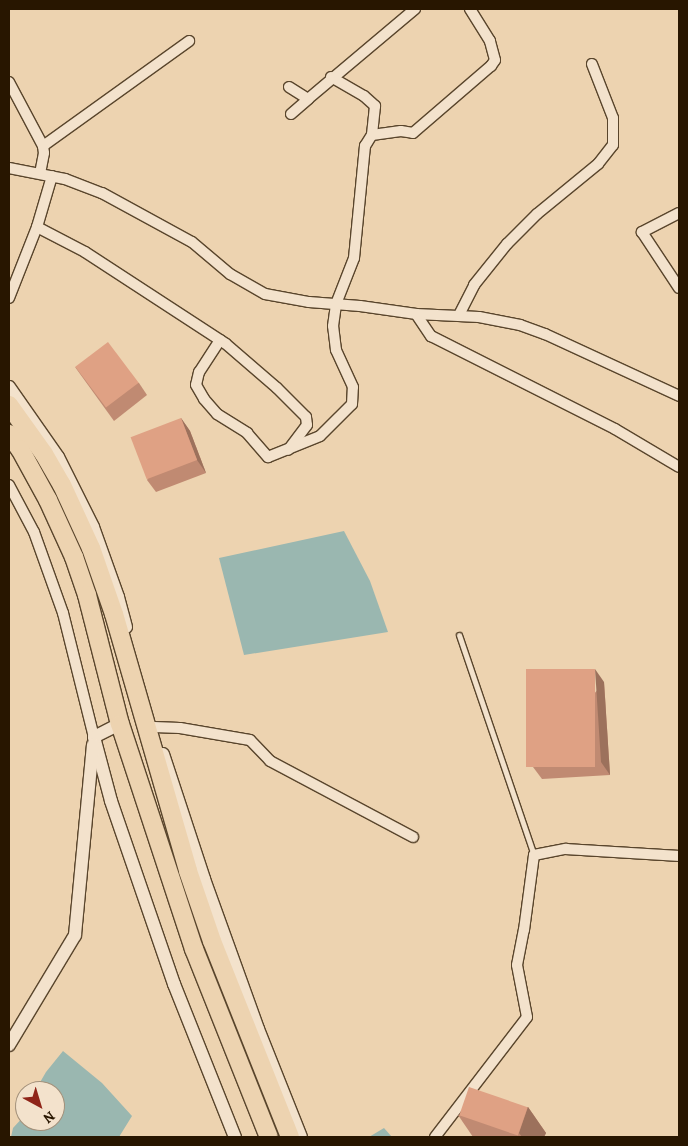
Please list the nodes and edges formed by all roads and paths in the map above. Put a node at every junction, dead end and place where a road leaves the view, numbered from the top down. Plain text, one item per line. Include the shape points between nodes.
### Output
1 (415, 9) edge
2 (470, 9) edge
3 (189, 41) dead end
4 (592, 64) dead end
5 (331, 77) junction
6 (9, 82) edge
7 (289, 87) dead end
8 (308, 99) junction
9 (291, 114) dead end
10 (372, 135) junction
11 (43, 146) junction
12 (9, 168) edge
13 (40, 173) junction
14 (52, 176) junction
15 (679, 213) edge
16 (37, 227) junction
17 (679, 288) edge
18 (9, 298) edge
19 (336, 304) junction
20 (416, 314) junction
21 (459, 315) junction
22 (220, 340) junction
23 (9, 387) edge
24 (678, 393) edge
25 (9, 405) edge
26 (9, 434) edge
27 (287, 451) junction
28 (679, 467) edge
29 (9, 485) edge
30 (460, 635) dead end
31 (120, 724) junction
32 (154, 727) junction
33 (94, 737) junction
34 (413, 837) dead end
35 (534, 855) junction
36 (679, 856) edge
37 (9, 1045) edge
38 (235, 1137) edge
39 (268, 1137) edge
40 (290, 1137) edge
41 (301, 1137) edge
42 (435, 1137) edge

1 - 5 street
2 - 10 street via 490,40 495,60 491,66 413,133 401,131
3 - 11 street
4 - 21 street via 613,118 613,145 598,164 537,214 507,244 474,285
5 - 8 street
5 - 10 street via 375,106
6 - 11 street
7 - 8 street
8 - 9 street
10 - 19 street via 365,146 354,258
11 - 13 street
12 - 13 street
13 - 14 street
14 - 16 street
14 - 19 street via 102,193 192,242 230,274 265,294
15 - 17 street via 642,232
16 - 18 street
16 - 22 street via 85,252
19 - 20 street
19 - 27 street via 333,326 336,350 353,387 352,404 320,436
20 - 21 street
20 - 28 street via 431,336 615,429
21 - 24 street via 520,325
22 - 27 street via 277,388 306,418 307,425
22 - 27 street via 199,372 196,385 204,399 217,414 247,433 268,457
23 - 32 street via 58,456 93,527 118,597
25 - 40 highway via 62,485 91,548 114,614 188,871 212,941
26 - 31 highway via 48,500 74,557 88,595
29 - 33 street via 34,532 63,613
30 - 35 lane
31 - 33 street
31 - 39 highway via 194,949
32 - 34 street via 250,740 270,761
32 - 41 street via 204,879
33 - 37 street via 75,935
33 - 38 street via 112,801 174,984
35 - 36 street via 566,849
35 - 42 street via 516,965 527,1017

